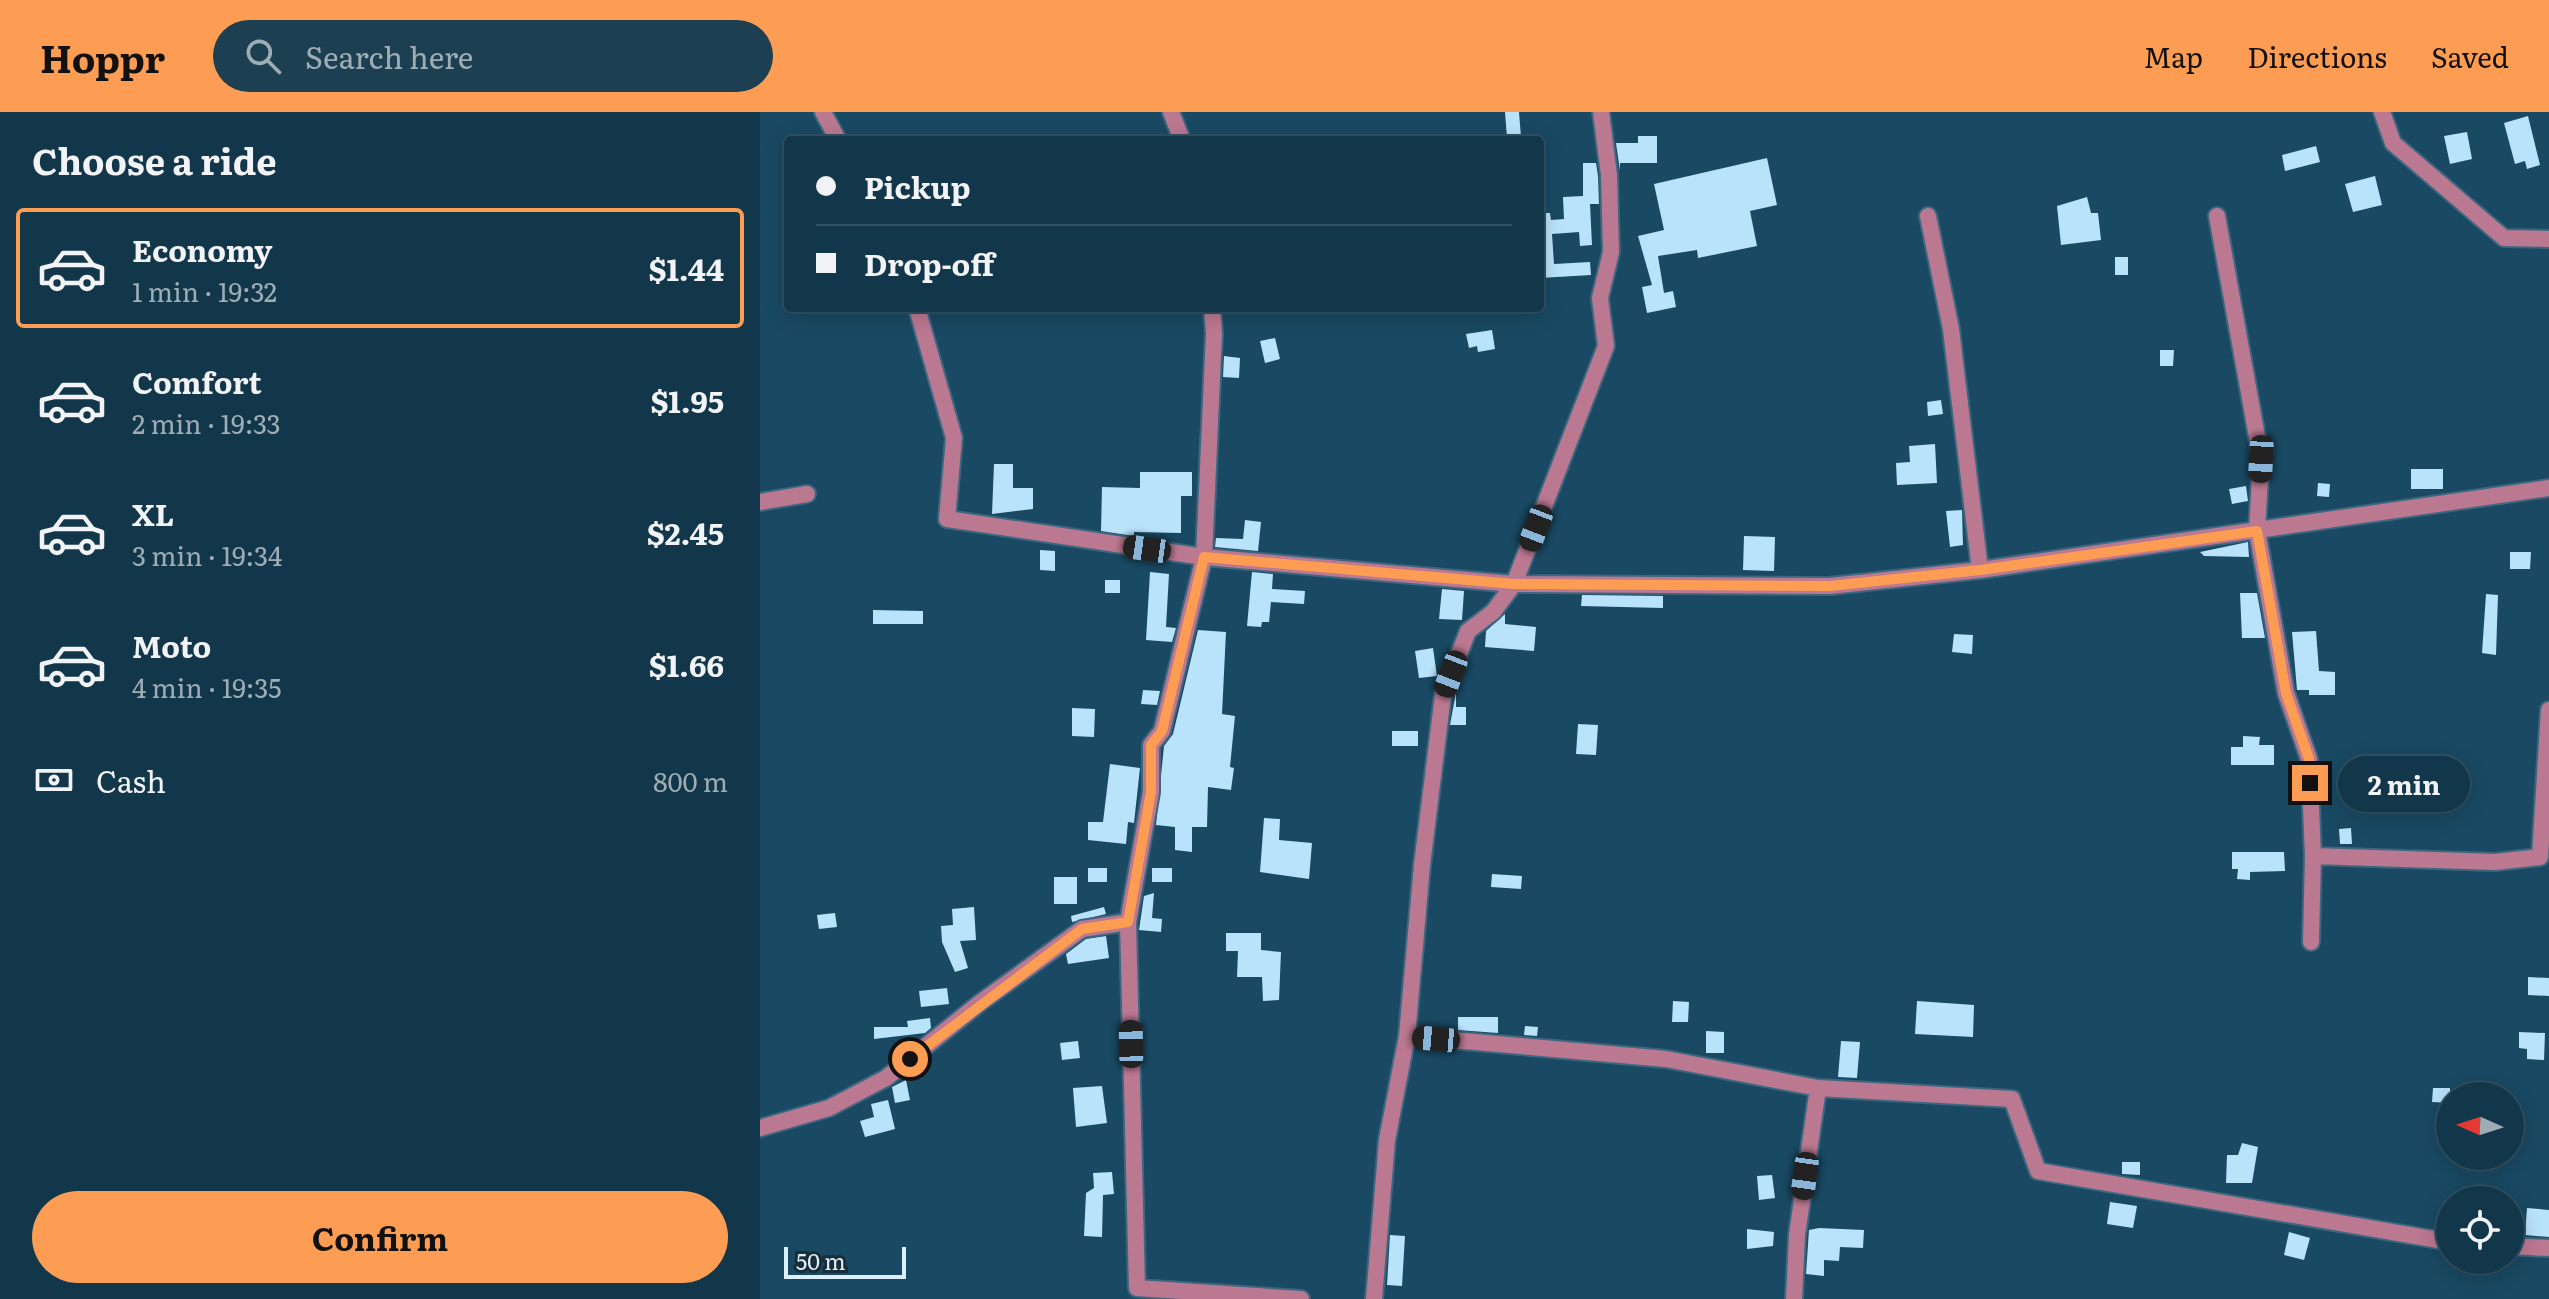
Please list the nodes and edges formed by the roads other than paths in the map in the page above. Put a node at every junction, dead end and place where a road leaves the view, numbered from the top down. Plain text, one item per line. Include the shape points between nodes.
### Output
1 (823, 112) edge
2 (1171, 112) edge
3 (1601, 112) edge
4 (2382, 112) edge
5 (836, 136) edge
6 (1180, 136) edge
7 (1928, 216) dead end
8 (2217, 216) dead end
9 (2549, 239) edge
10 (918, 312) edge
11 (1212, 312) edge
12 (2549, 488) edge
13 (807, 494) dead end
14 (760, 502) edge
15 (2257, 531) junction
16 (1204, 557) junction
17 (1980, 570) junction
18 (1514, 584) junction
19 (2549, 710) edge
20 (2313, 856) junction
21 (1128, 922) junction
22 (2311, 942) dead end
23 (1407, 1036) junction
24 (1818, 1088) junction
25 (760, 1128) edge
26 (2436, 1240) edge
27 (2524, 1247) edge
28 (2549, 1248) edge
29 (1136, 1293) edge
30 (1301, 1299) edge
31 (1374, 1299) edge
32 (1794, 1299) edge

1 - 5 street
2 - 6 street
3 - 18 street via 1611,252 1600,298 1606,346
4 - 9 street via 2393,143 2504,238
7 - 17 street via 1951,329
8 - 15 street via 2261,459
10 - 16 street via 954,438 947,519
11 - 16 street
12 - 15 street
13 - 14 street
15 - 17 street
15 - 20 street via 2286,693 2309,759
16 - 18 street
16 - 21 street via 1162,731 1151,745 1151,792
17 - 18 street via 1830,586
18 - 23 street via 1493,612 1468,631 1443,695
19 - 20 street via 2540,857 2495,862
20 - 22 street
21 - 25 street via 1082,929 886,1078 829,1108
21 - 29 street
23 - 24 street via 1666,1059
23 - 31 street via 1387,1140
24 - 26 street via 2012,1099 2038,1171
24 - 32 street via 1797,1235
27 - 28 street
29 - 30 street

